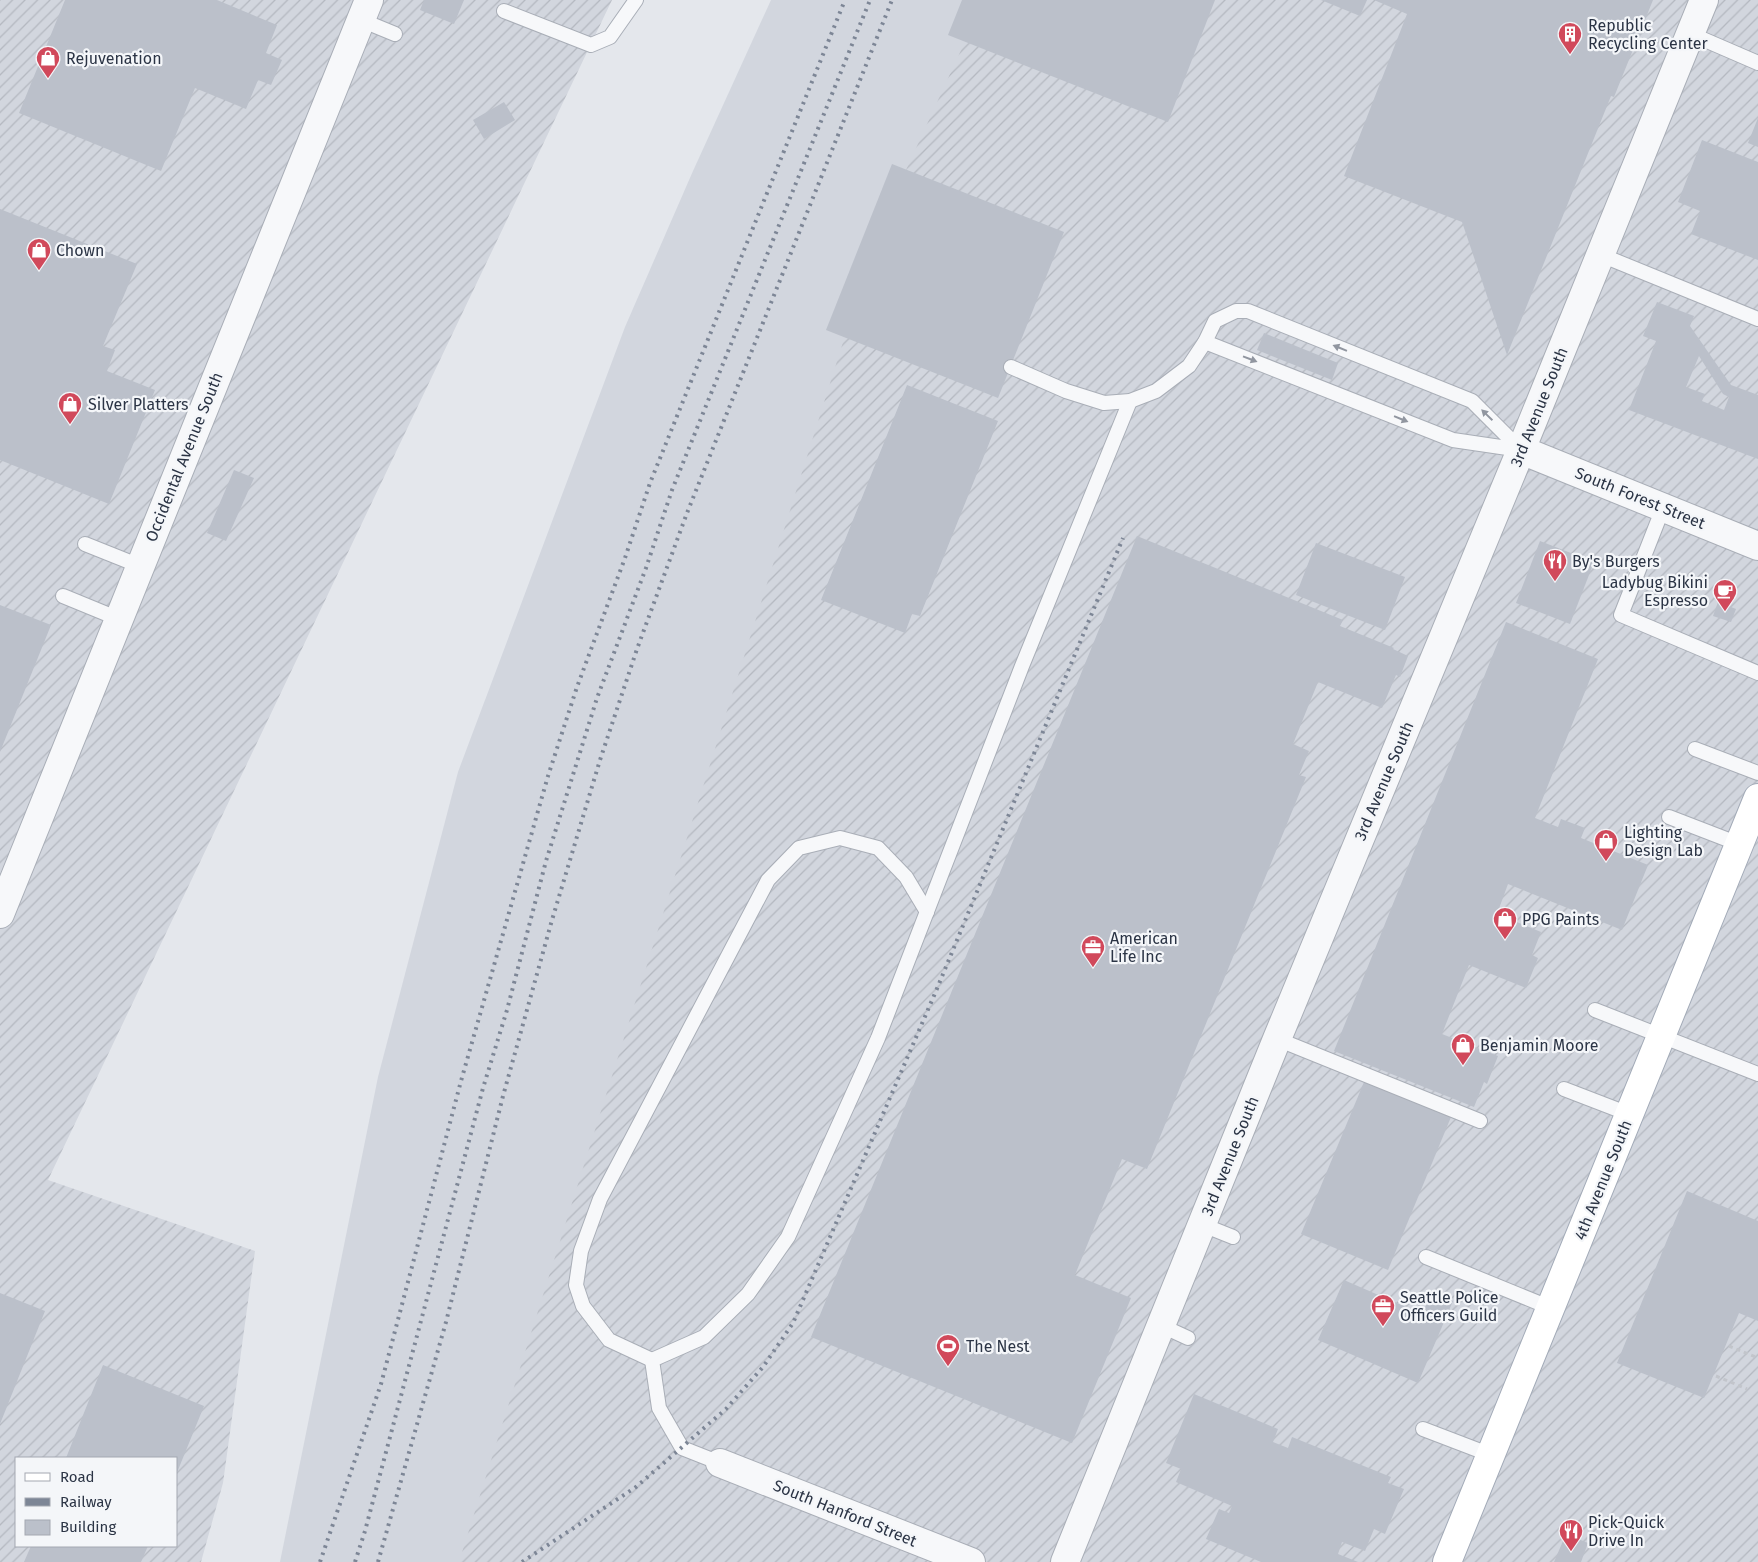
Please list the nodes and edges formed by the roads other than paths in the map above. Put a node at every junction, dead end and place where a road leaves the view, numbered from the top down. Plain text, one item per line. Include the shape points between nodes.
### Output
1 (636, 0) edge
2 (1704, 0) edge
3 (365, 10) edge
4 (504, 11) dead end
5 (395, 34) dead end
6 (1691, 34) junction
7 (1758, 63) edge
8 (1601, 255) junction
9 (1758, 319) edge
10 (1205, 342) junction
11 (1011, 366) dead end
12 (1130, 401) junction
13 (1521, 450) junction
14 (1663, 508) junction
15 (85, 544) dead end
16 (1758, 546) edge
17 (140, 566) junction
18 (63, 596) dead end
19 (119, 619) junction
20 (1758, 673) edge
21 (1695, 749) dead end
22 (1758, 774) edge
23 (1758, 798) edge
24 (1669, 817) dead end
25 (1740, 844) junction
26 (927, 912) junction
27 (0, 914) edge
28 (1595, 1010) dead end
29 (1662, 1036) junction
30 (1277, 1039) junction
31 (1758, 1074) edge
32 (1564, 1089) dead end
33 (1630, 1114) junction
34 (1480, 1121) dead end
35 (1203, 1225) junction
36 (1233, 1237) dead end
37 (1426, 1258) dead end
38 (1551, 1308) junction
39 (1162, 1326) junction
40 (1188, 1338) dead end
41 (652, 1360) junction
42 (1423, 1429) dead end
43 (1491, 1455) junction
44 (720, 1463) joint
45 (971, 1562) edge
46 (1065, 1562) edge
47 (1448, 1562) edge

1 - 4 lane via 610,37 591,45
2 - 6 street, 3rd Avenue South
3 - 5 lane
3 - 17 street, Occidental Avenue South
6 - 7 lane
6 - 8 street, 3rd Avenue South
8 - 9 lane
8 - 13 street, 3rd Avenue South
10 - 12 lane via 1189,366 1156,391
10 -> 13 lane via 1452,440
13 -> 10 lane via 1472,401 1248,311 1236,311 1215,320
11 - 12 lane via 1066,391 1104,403
12 - 26 lane via 1022,666
13 - 14 street, South Forest Street
13 - 30 street, 3rd Avenue South
14 - 16 street, South Forest Street
14 - 20 lane via 1622,615
15 - 17 lane
17 - 19 street, Occidental Avenue South
18 - 19 lane
19 - 27 street, Occidental Avenue South
21 - 22 lane
23 - 25 main road, 4th Avenue South
24 - 25 lane
25 - 29 main road, 4th Avenue South
26 - 41 lane via 878,1038 788,1237 748,1294 704,1337
26 - 41 lane via 906,877 878,848 840,838 799,848 768,880 600,1199 581,1252 576,1285 583,1306 609,1340
28 - 29 lane
29 - 31 lane
29 - 33 main road, 4th Avenue South
30 - 34 lane
30 - 35 street, 3rd Avenue South
32 - 33 lane
33 - 38 main road, 4th Avenue South
35 - 36 lane
35 - 39 street, 3rd Avenue South
37 - 38 lane
38 - 43 main road, 4th Avenue South
39 - 40 lane
39 - 46 street, 3rd Avenue South
41 - 44 lane via 659,1408 682,1448
42 - 43 lane
43 - 47 main road, 4th Avenue South
44 - 45 street, South Hanford Street

